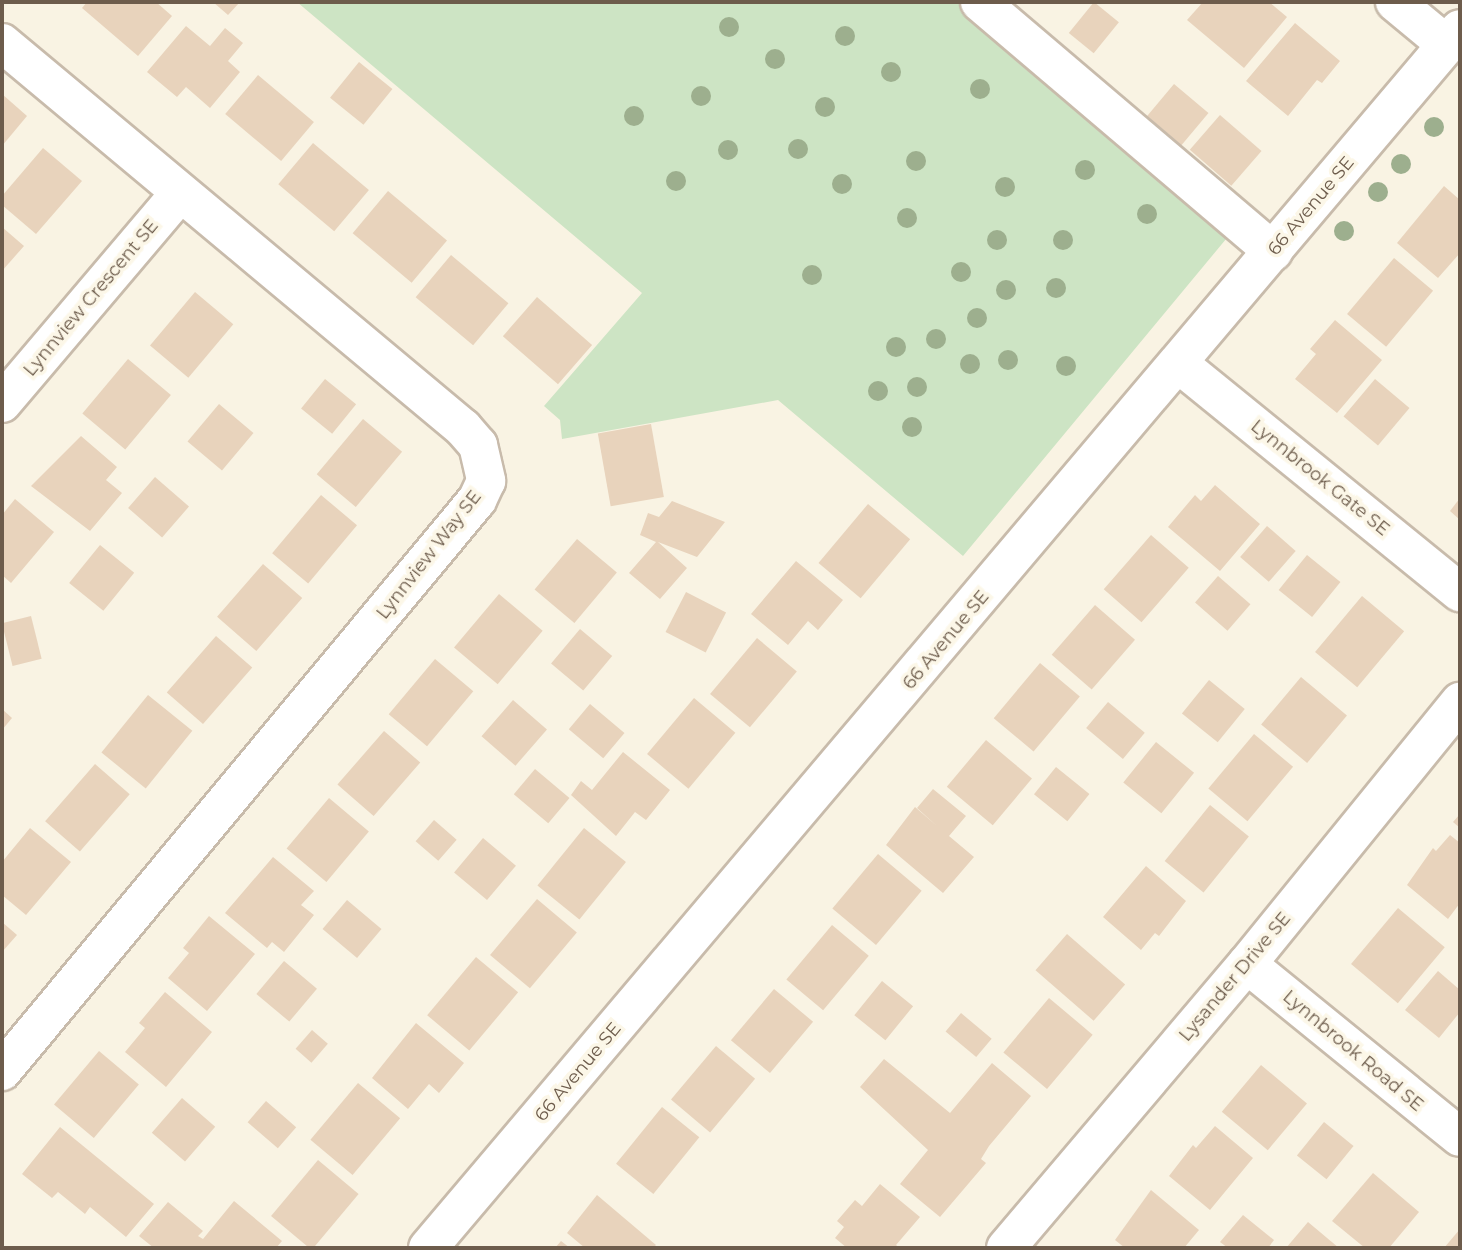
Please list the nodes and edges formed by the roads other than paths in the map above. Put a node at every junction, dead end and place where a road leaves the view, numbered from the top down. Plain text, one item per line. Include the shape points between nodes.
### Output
1 (980, 2) edge
2 (1395, 2) edge
3 (1454, 37) edge
4 (2, 43) edge
5 (180, 193) junction
6 (1273, 251) junction
7 (1179, 364) junction
8 (2, 403) edge
9 (1460, 592) edge
10 (1460, 702) edge
11 (1247, 964) junction
12 (2, 1071) edge
13 (1460, 1137) edge
14 (428, 1248) edge
15 (1006, 1248) edge

1 - 6 street
2 - 3 street
3 - 6 street, 66 Avenue SE
4 - 5 street, Lynnview Way SE
5 - 8 street, Lynnview Crescent SE
5 - 12 street, Lynnview Way SE via 463,428 478,445 486,481 468,511
6 - 7 street, 66 Avenue SE
7 - 9 street, Lynnbrook Gate SE
7 - 14 street, 66 Avenue SE
10 - 11 street, Lysander Drive SE
11 - 13 street, Lynnbrook Road SE
11 - 15 street, Lysander Drive SE

